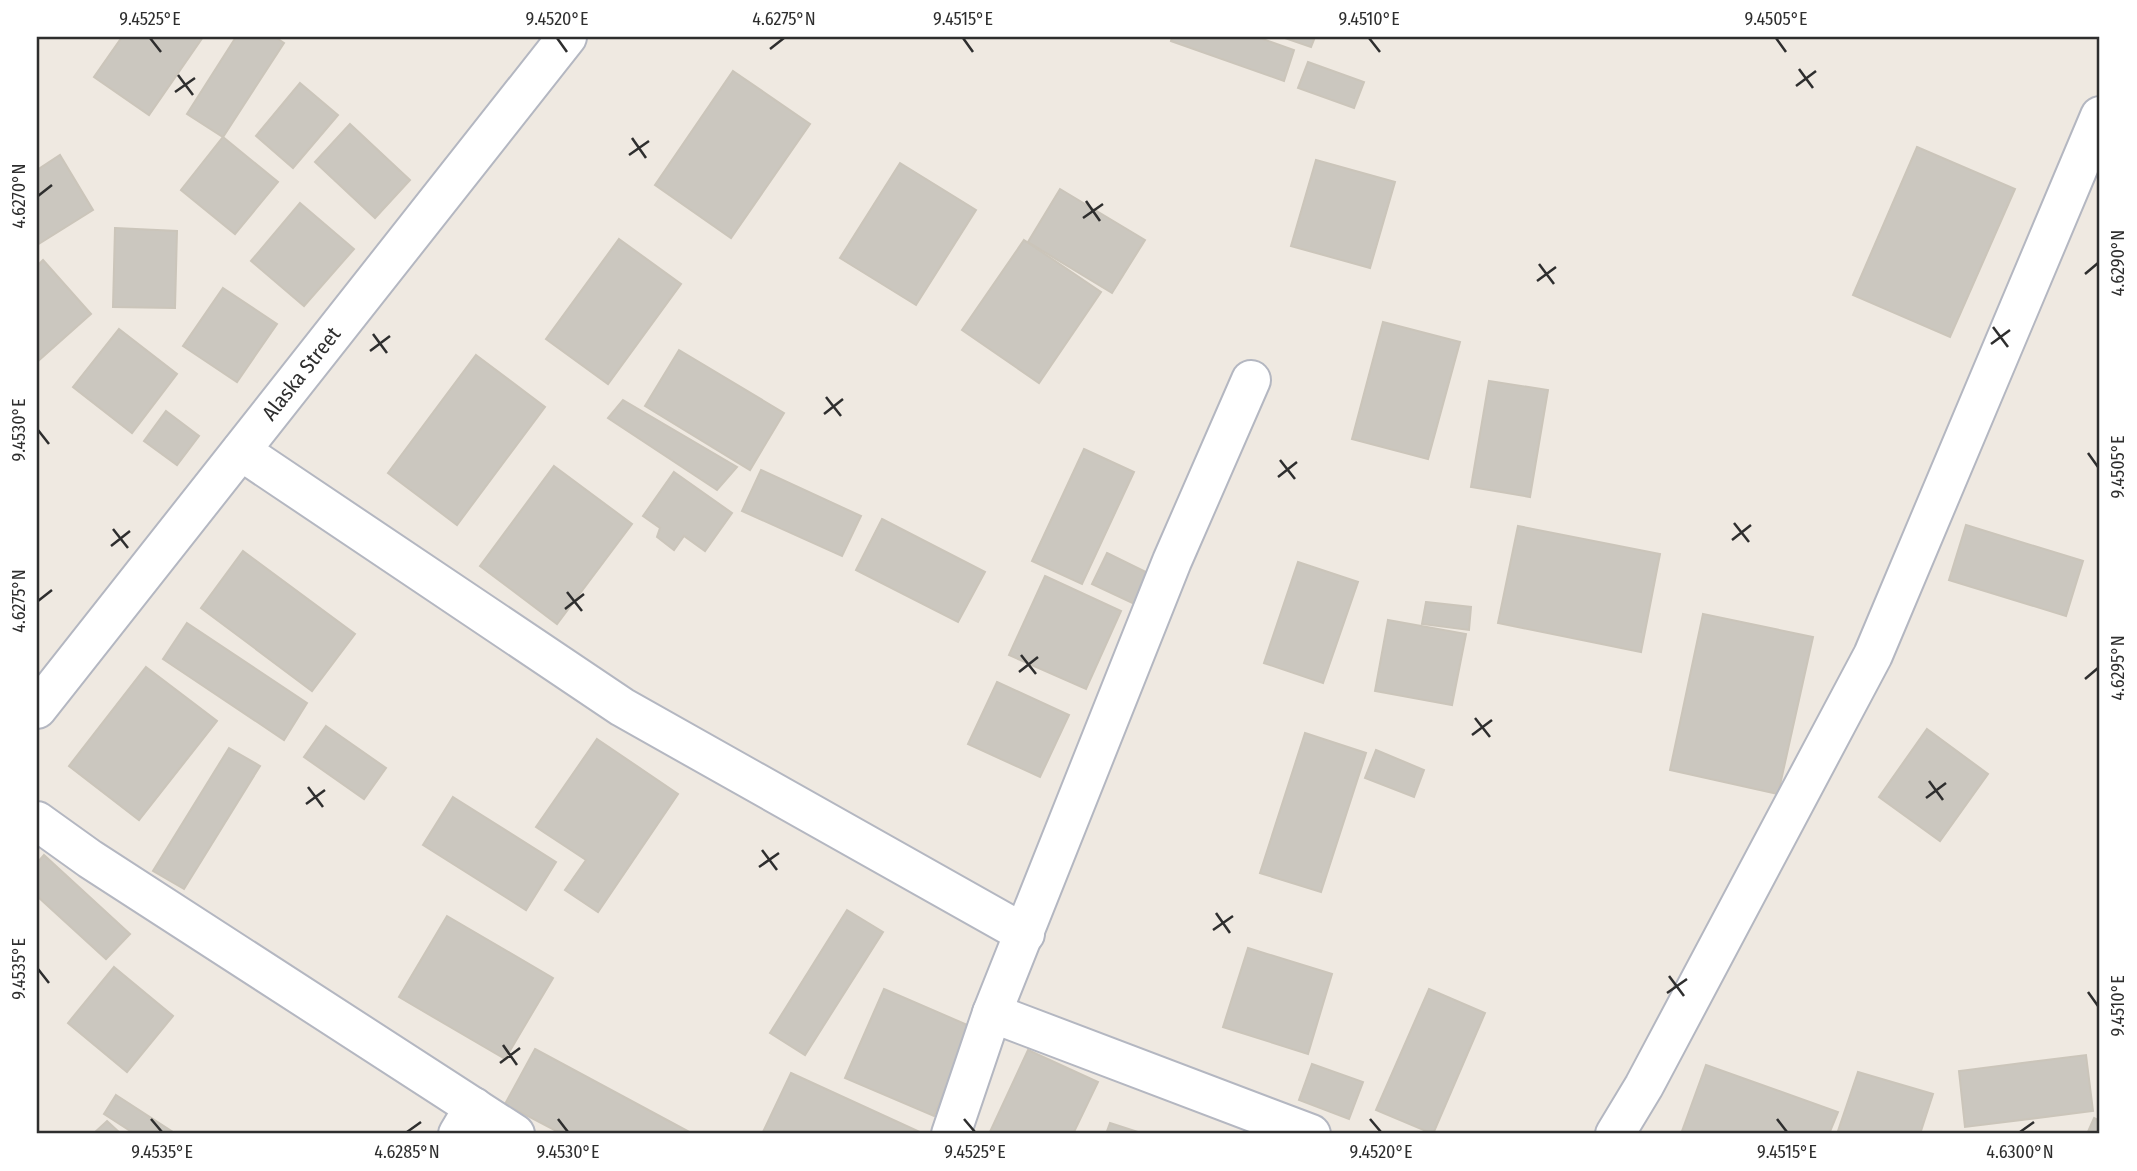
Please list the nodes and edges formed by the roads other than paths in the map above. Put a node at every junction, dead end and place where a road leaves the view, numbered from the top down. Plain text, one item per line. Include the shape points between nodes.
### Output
1 (567, 37) edge
2 (2100, 116) edge
3 (1251, 380) dead end
4 (242, 451) junction
5 (37, 709) edge
6 (37, 821) edge
7 (1025, 934) junction
8 (992, 1013) junction
9 (466, 1121) edge
10 (515, 1134) edge
11 (951, 1134) edge
12 (1311, 1134) edge
13 (1615, 1134) edge

1 - 4 street, Alaska Street
2 - 13 street via 1873,655
3 - 7 street via 1172,561
4 - 5 street, Alaska Street
4 - 7 street via 622,707
6 - 9 street
7 - 8 street
8 - 11 street
8 - 12 street
9 - 10 street

